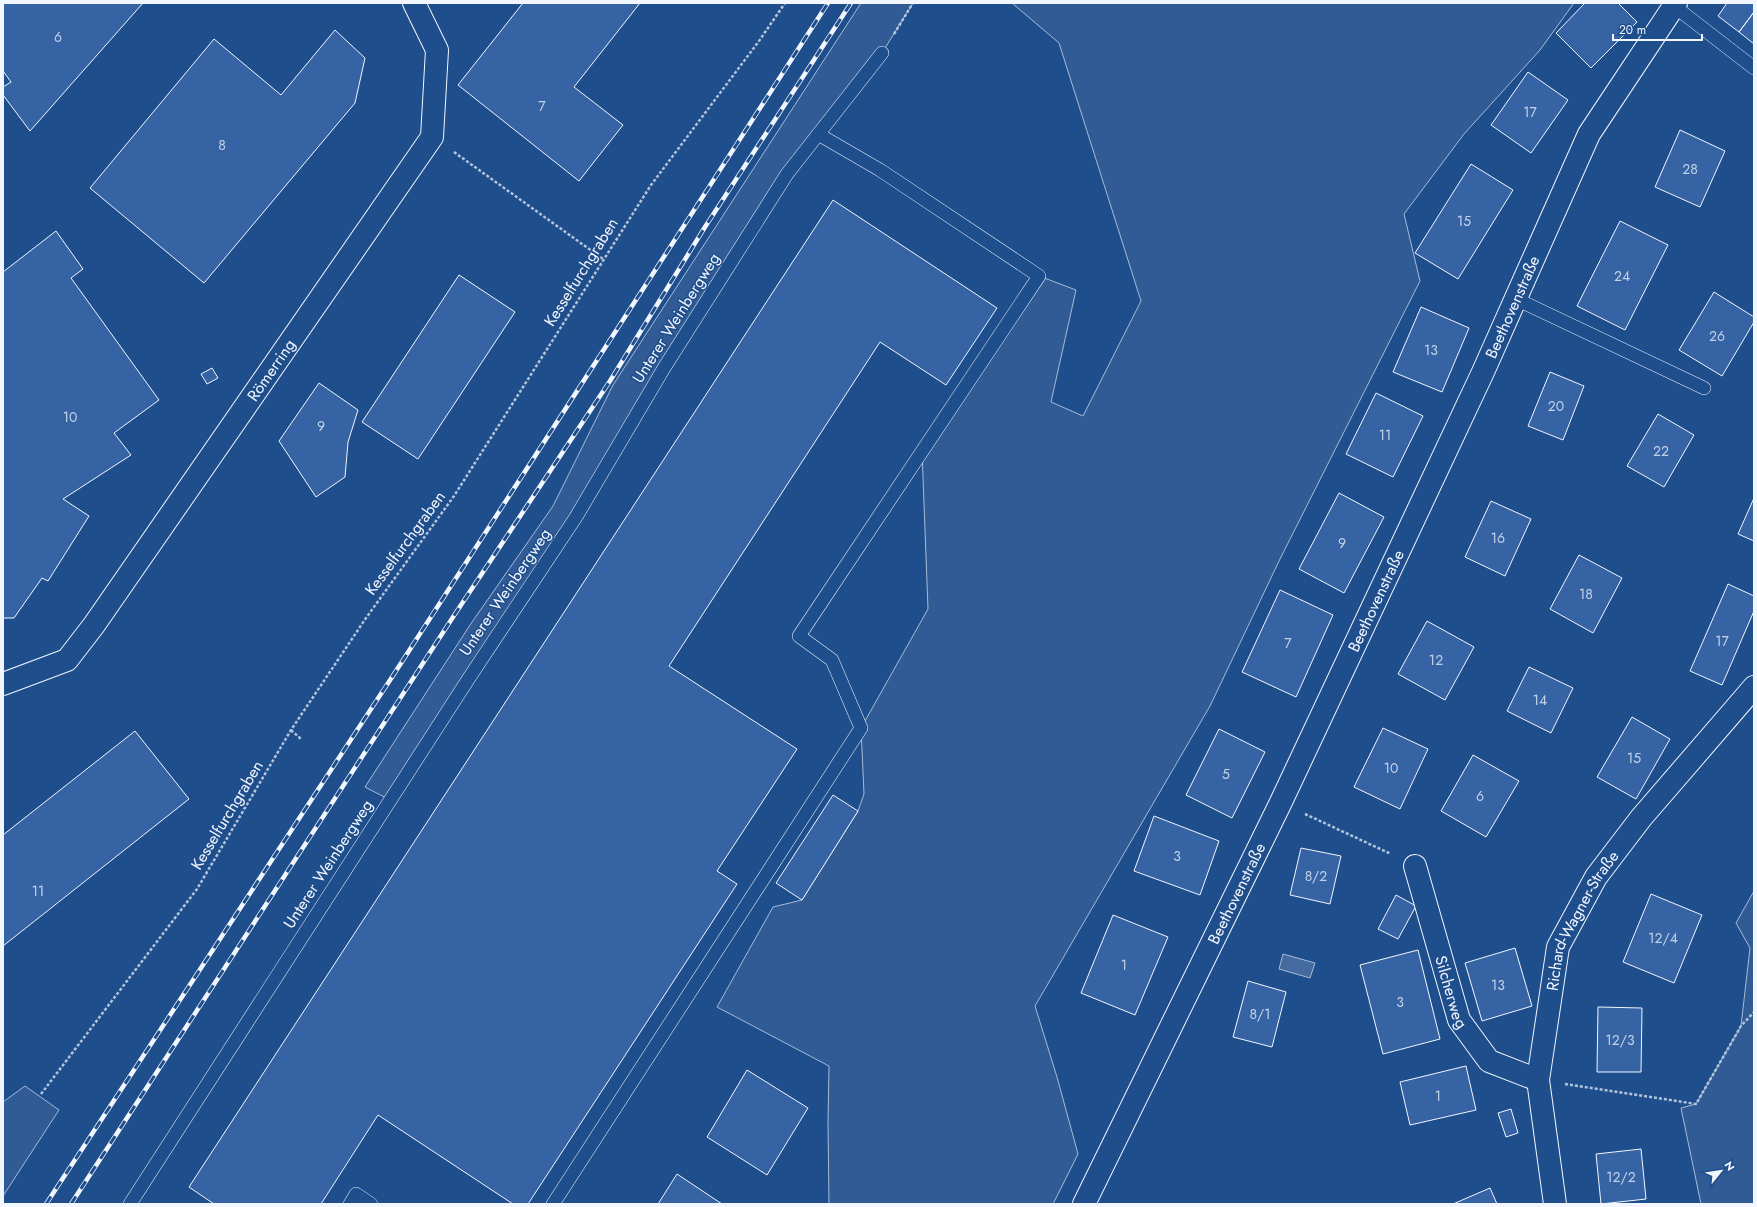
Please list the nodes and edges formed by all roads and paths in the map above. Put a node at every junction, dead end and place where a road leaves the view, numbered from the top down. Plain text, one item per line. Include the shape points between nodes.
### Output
1 (414, 3) edge
2 (785, 3) edge
3 (913, 3) edge
4 (1675, 5) edge
5 (882, 53) joint
6 (1754, 68) edge
7 (818, 134) junction
8 (432, 137) junction
9 (603, 259) junction
10 (1516, 299) junction
11 (1704, 388) dead end
12 (3, 684) edge
13 (1754, 686) edge
14 (291, 730) junction
15 (301, 739) dead end
16 (1281, 802) junction
17 (1415, 866) joint
18 (1754, 1012) edge
19 (1538, 1080) junction
20 (41, 1094) dead end
21 (130, 1204) edge
22 (350, 1204) edge
23 (371, 1204) edge
24 (553, 1204) edge
25 (1084, 1204) edge
26 (1555, 1204) edge

1 - 8 street via 437,50
2 - 9 path, Kesselfurchgraben via 651,185
3 - 5 path
4 - 6 lane
4 - 10 street, Beethovenstraße via 1589,134
5 - 7 lane, Unterer Weinbergweg
7 - 21 lane, Unterer Weinbergweg via 787,174 664,368 576,517 469,678
7 - 24 lane via 880,170 1039,276 799,636 832,660 861,728
8 - 9 path
8 - 12 street, Römerring via 67,660
9 - 14 path, Kesselfurchgraben via 454,496 366,618
10 - 11 lane
10 - 16 street, Beethovenstraße
13 - 19 street, Richard-Wagner-Straße via 1641,818 1596,877 1558,947
14 - 15 path
14 - 20 path, Kesselfurchgraben via 197,889
16 - 17 path
16 - 25 street, Beethovenstraße
17 - 19 street, Silcherweg via 1459,1020 1489,1061
18 - 19 path via 1741,1026 1696,1104
19 - 26 street, Richard-Wagner-Straße
22 - 23 lane via 356,1194

